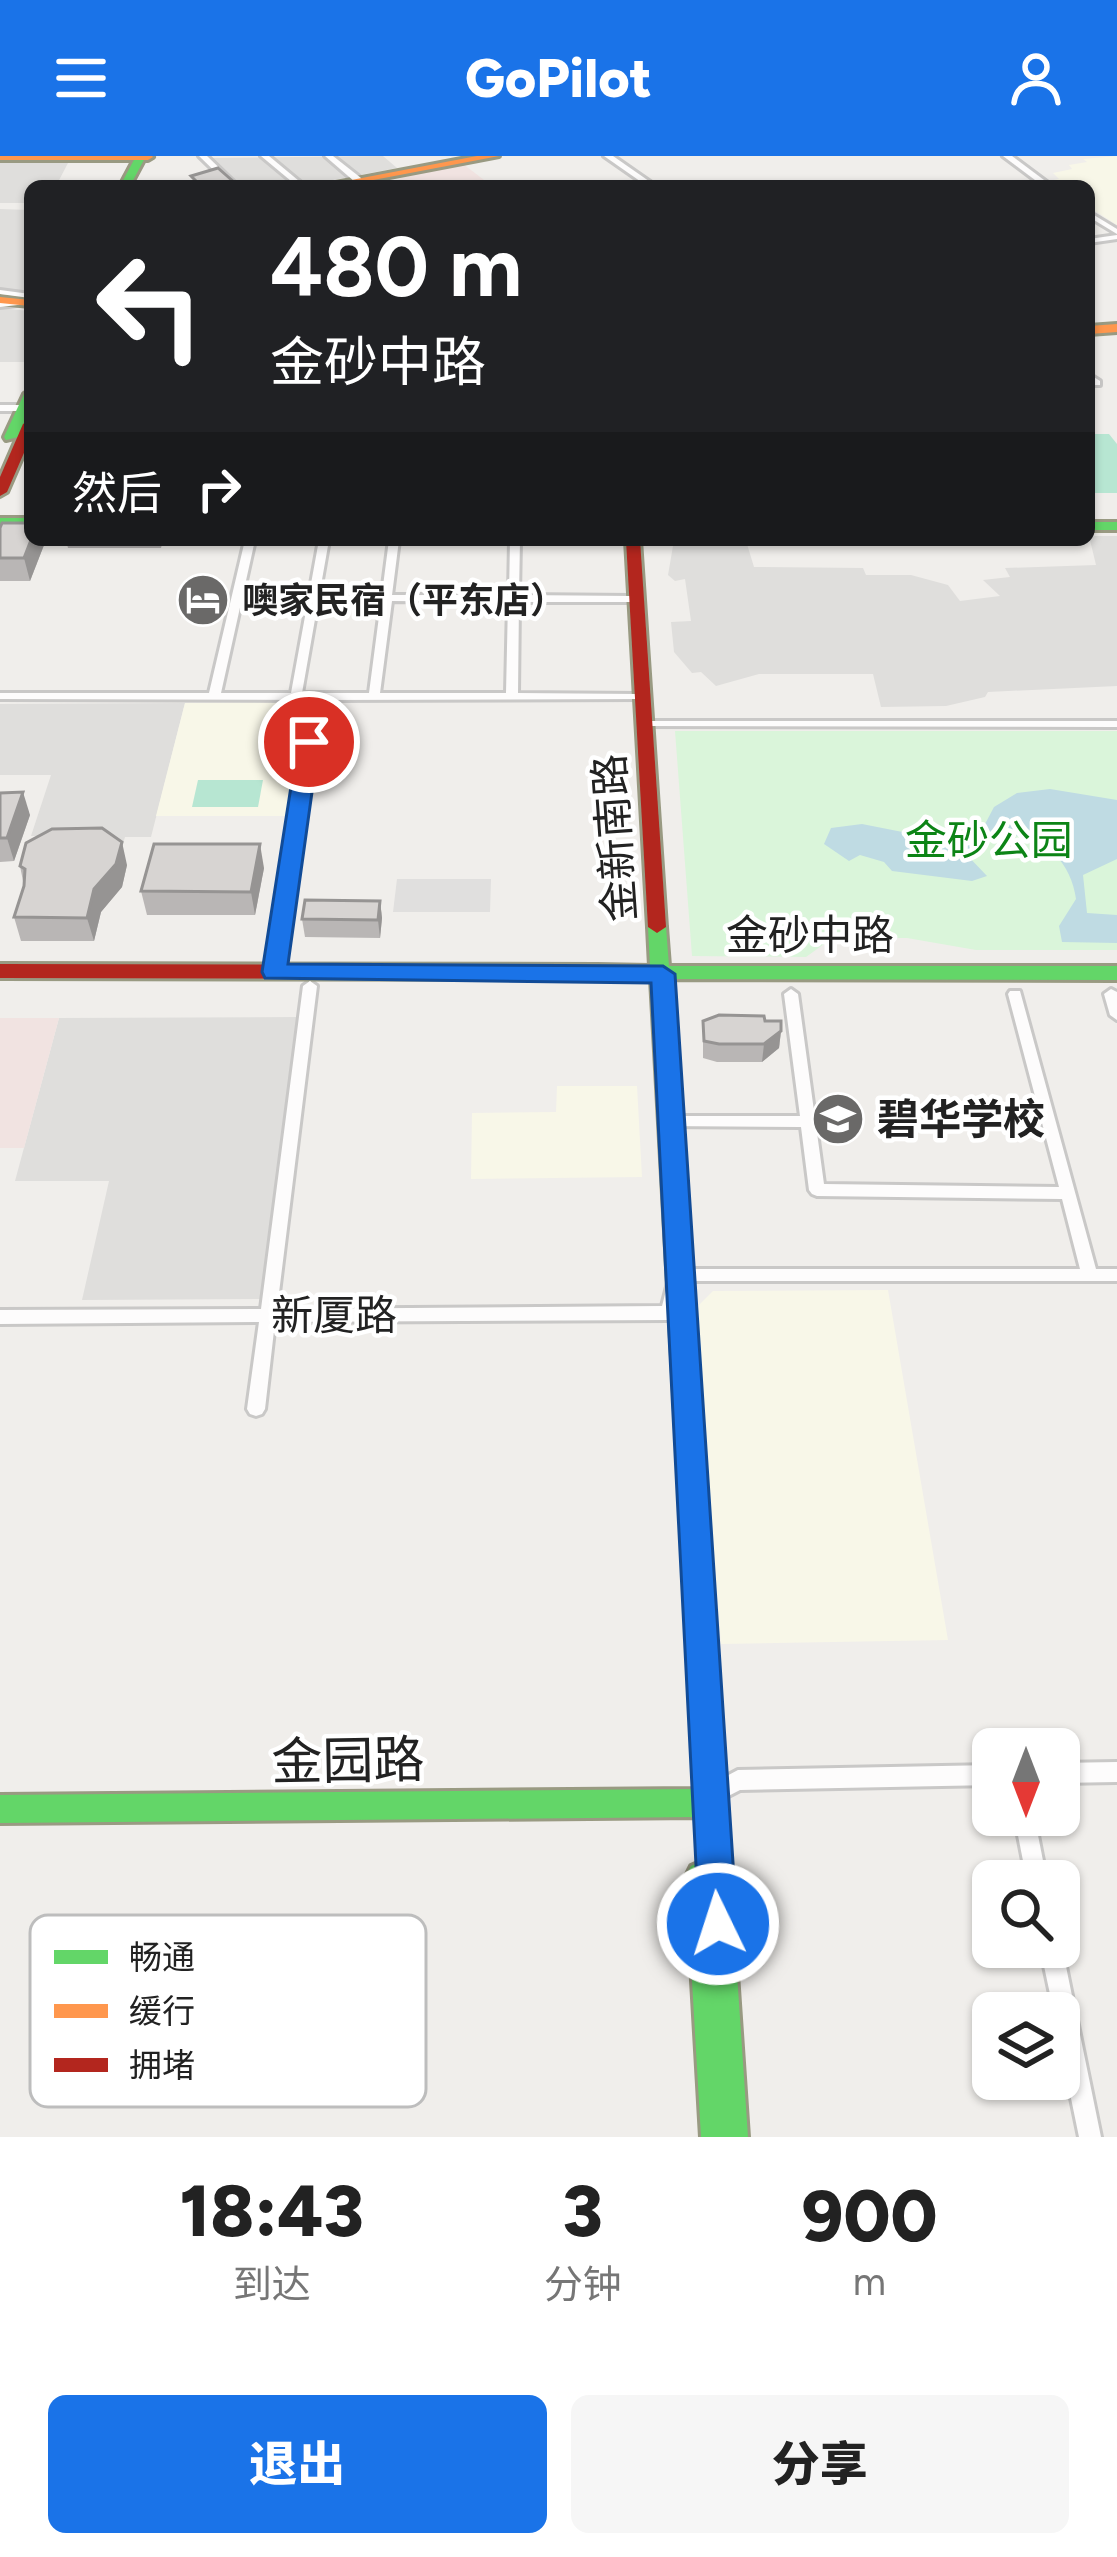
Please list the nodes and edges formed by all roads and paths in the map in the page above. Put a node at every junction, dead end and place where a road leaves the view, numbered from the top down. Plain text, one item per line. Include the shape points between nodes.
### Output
1 (203, 156) edge
2 (265, 156) edge
3 (329, 156) edge
4 (494, 156) edge
5 (608, 156) edge
6 (1006, 156) edge
7 (0, 157) edge
8 (146, 157) edge
9 (460, 159) edge
10 (228, 180) edge
11 (294, 180) edge
12 (373, 180) edge
13 (379, 180) edge
14 (643, 180) edge
15 (1040, 180) edge
16 (24, 416) edge
17 (24, 420) edge
18 (0, 462) edge
19 (0, 492) edge
20 (249, 546) edge
21 (323, 546) edge
22 (393, 546) edge
23 (515, 546) edge
24 (630, 546) edge
25 (631, 546) edge
26 (387, 598) junction
27 (514, 599) junction
28 (631, 599) junction
29 (0, 696) edge
30 (214, 697) junction
31 (296, 697) junction
32 (316, 697) junction
33 (374, 697) junction
34 (512, 697) junction
35 (637, 697) junction
36 (646, 724) junction
37 (1117, 724) edge
38 (0, 971) edge
39 (274, 972) junction
40 (659, 980) junction
41 (1115, 984) edge
42 (0, 986) edge
43 (310, 986) junction
44 (791, 994) dead end
45 (1015, 994) dead end
46 (1117, 1015) edge
47 (807, 1121) junction
48 (669, 1122) junction
49 (1068, 1193) junction
50 (678, 1275) junction
51 (1090, 1275) junction
52 (1117, 1275) edge
53 (669, 1313) junction
54 (0, 1316) edge
55 (269, 1316) junction
56 (256, 1409) dead end
57 (1117, 1772) edge
58 (1080, 1773) edge
59 (972, 1774) edge
60 (703, 1799) junction
61 (0, 1809) edge
62 (1055, 1968) edge
63 (717, 2137) edge
64 (732, 2137) edge
65 (1090, 2137) edge

1 - 10 street
2 - 11 street
3 - 12 street
4 - 9 main road
5 - 14 street
6 - 15 street
7 - 8 main road
9 - 13 main road
16 - 18 main road
17 - 19 main road
20 - 30 street
21 - 31 street
22 - 26 street
23 - 27 street
24 - 28 main road, 金新南路
25 - 36 main road, 金新南路
26 - 27 street
26 - 33 street
27 - 28 street
27 - 34 street
28 - 35 main road, 金新南路
29 - 30 street
30 - 31 street
31 - 32 street
32 - 33 street
32 - 39 street
33 - 34 street
34 - 35 street
35 - 40 main road, 金新南路
36 - 37 street
36 - 40 main road, 金新南路
38 - 39 main road, 金砂中路
39 - 40 main road, 金砂中路
40 - 41 main road, 金砂中路
40 - 43 main road, 金砂中路
40 - 48 main road, 金新南路
40 - 53 main road, 金新南路
41 - 46 street
42 - 43 main road, 金砂中路
43 - 55 street
44 - 47 street
45 - 49 street
47 - 48 street
47 - 49 street via 817,1190
48 - 50 main road, 金新南路
49 - 51 street
50 - 51 street
50 - 53 street
50 - 60 main road, 金新南路
51 - 52 street
53 - 55 street, 新厦路
53 - 60 main road, 金新南路
54 - 55 street, 新厦路
55 - 56 street
57 - 58 street
59 - 60 street via 738,1780
60 - 61 main road, 金园路
60 - 63 main road, 金新南路
60 - 64 main road, 金新南路
62 - 65 street

